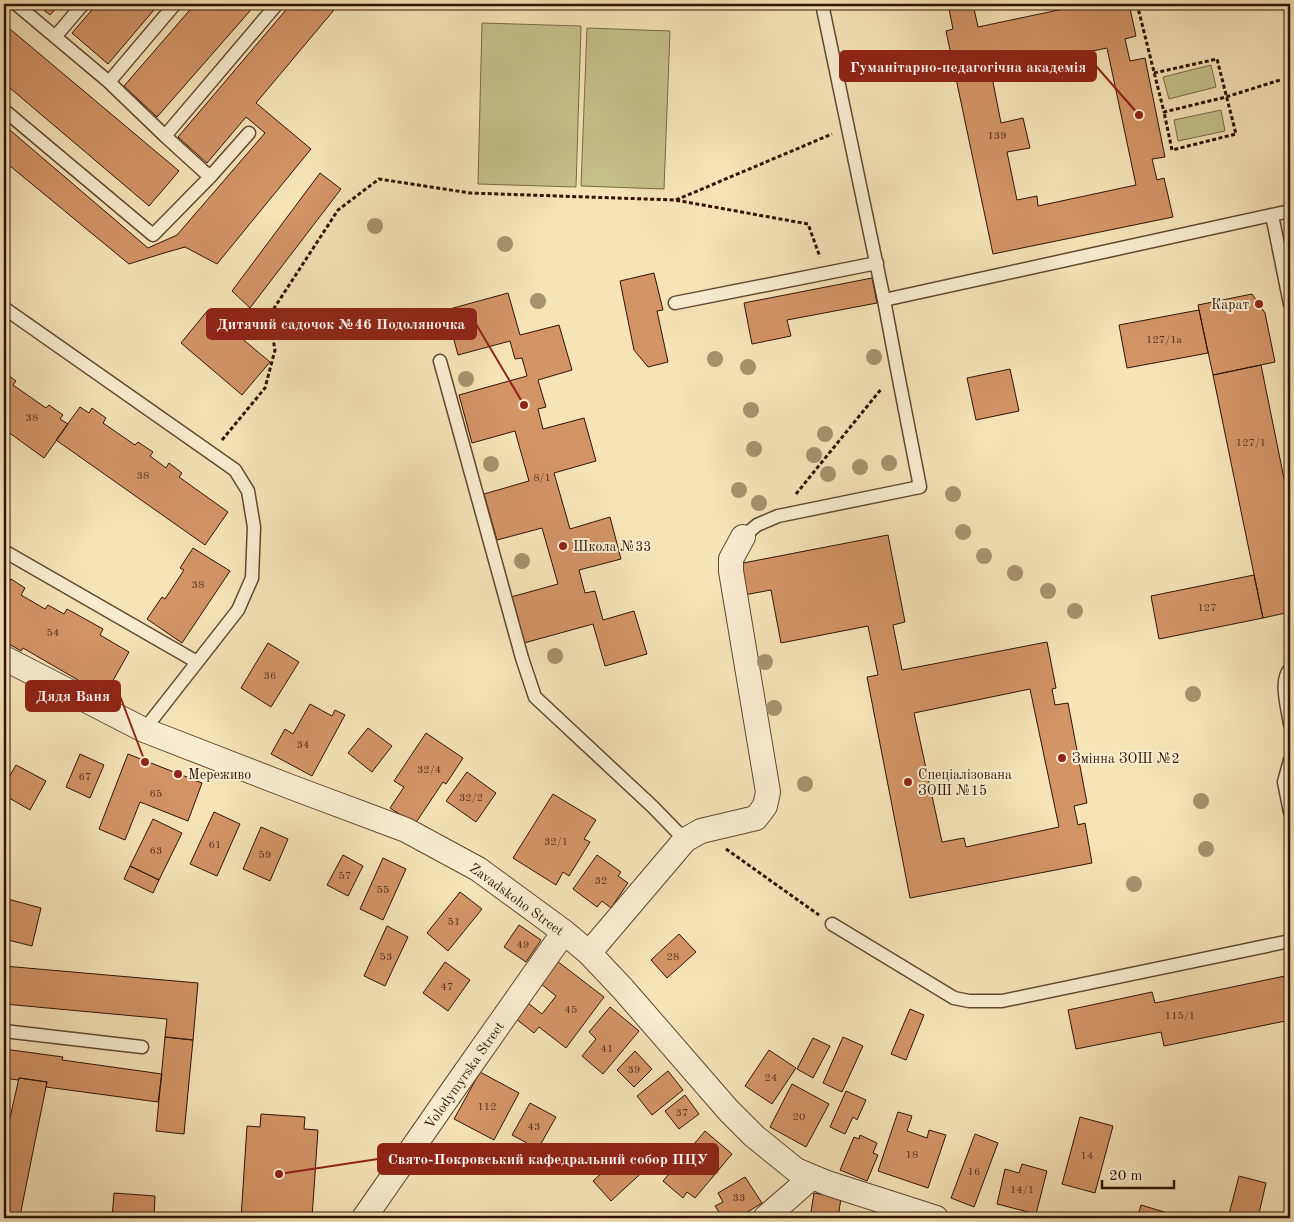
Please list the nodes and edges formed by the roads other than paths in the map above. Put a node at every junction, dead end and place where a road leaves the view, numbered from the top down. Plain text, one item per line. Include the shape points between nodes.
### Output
1 (16, 4) edge
2 (83, 4) edge
3 (175, 4) edge
4 (278, 4) edge
5 (822, 4) edge
6 (55, 37) junction
7 (109, 82) junction
8 (4, 110) edge
9 (249, 133) dead end
10 (165, 136) junction
11 (210, 177) junction
12 (1290, 211) edge
13 (1272, 215) junction
14 (877, 264) junction
15 (884, 300) junction
16 (675, 303) dead end
17 (1290, 304) edge
18 (4, 308) edge
19 (440, 361) dead end
20 (743, 537) joint
21 (4, 551) edge
22 (4, 658) edge
23 (197, 662) junction
24 (1290, 669) edge
25 (1290, 724) edge
26 (144, 730) junction
27 (1290, 760) edge
28 (1290, 812) edge
29 (693, 836) junction
30 (832, 924) road end
31 (564, 932) junction
32 (1290, 941) edge
33 (590, 953) junction
34 (4, 1031) edge
35 (142, 1047) dead end
36 (812, 1177) junction
37 (364, 1218) edge
38 (766, 1218) edge
39 (936, 1218) edge

1 - 6 lane
2 - 6 lane
3 - 7 lane
4 - 10 lane
5 - 14 lane
6 - 7 lane
7 - 10 lane
8 - 11 lane via 153,235
9 - 11 lane
10 - 11 lane
12 - 13 lane
13 - 15 lane
13 - 17 lane
14 - 15 lane
14 - 16 lane
15 - 20 lane via 920,487 778,516
18 - 23 lane via 234,470 248,491 254,527 252,578 238,610
19 - 29 lane via 535,697 653,807
20 - 29 street via 731,559 731,571 768,792 765,806 756,818
21 - 23 lane
22 - 26 street, Zavadskoho Street
23 - 26 lane
24 - 25 lane via 1284,682
26 - 31 street, Zavadskoho Street via 406,830 478,869
27 - 28 lane via 1284,782
29 - 33 street
30 - 32 lane via 954,998 969,1001 1002,1001
31 - 33 street, Zavadskoho Street
31 - 37 street, Volodymyrska Street
33 - 36 street, Zavadskoho Street via 729,1111 776,1155
34 - 35 lane
36 - 38 street
36 - 39 street, Zavadskoho Street

